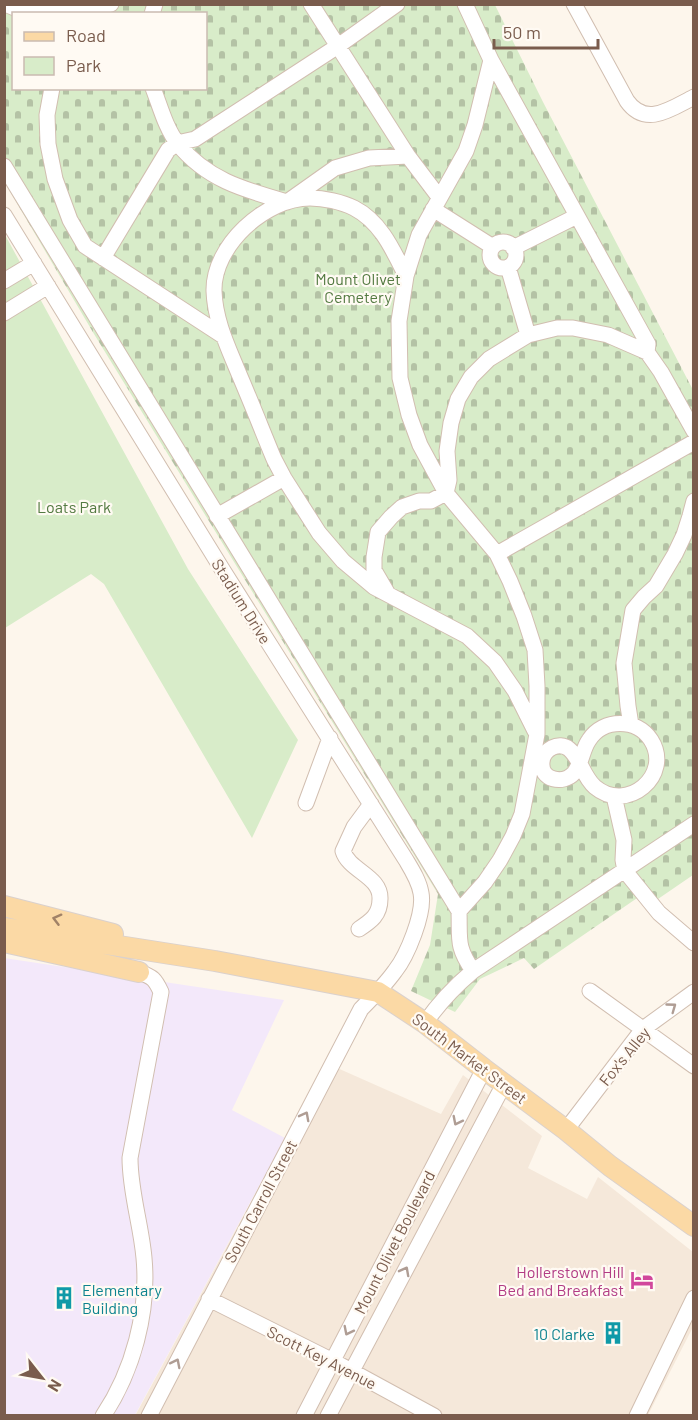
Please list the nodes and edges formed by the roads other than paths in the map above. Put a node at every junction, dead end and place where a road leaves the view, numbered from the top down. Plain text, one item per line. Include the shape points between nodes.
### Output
1 (5, 4) edge
2 (111, 4) edge
3 (311, 4) edge
4 (397, 4) edge
5 (465, 4) edge
6 (574, 4) edge
7 (94, 11) edge
8 (50, 12) edge
9 (338, 46) junction
10 (491, 60) junction
11 (52, 90) edge
12 (154, 90) edge
13 (693, 97) edge
14 (177, 143) junction
15 (408, 156) junction
16 (4, 166) edge
17 (287, 202) junction
18 (436, 203) junction
19 (4, 215) edge
20 (577, 216) junction
21 (85, 246) junction
22 (494, 247) junction
23 (513, 248) junction
24 (62, 258) junction
25 (103, 258) junction
26 (34, 263) junction
27 (508, 267) junction
28 (406, 276) junction
29 (4, 281) edge
30 (48, 286) junction
31 (4, 313) edge
32 (528, 335) junction
33 (223, 336) junction
34 (647, 352) junction
35 (693, 431) edge
36 (693, 442) edge
37 (284, 478) junction
38 (446, 493) junction
39 (693, 501) edge
40 (217, 516) junction
41 (497, 554) junction
42 (389, 597) junction
43 (631, 724) junction
44 (537, 734) junction
45 (330, 738) junction
46 (537, 758) junction
47 (580, 764) junction
48 (614, 796) junction
49 (306, 803) dead end
50 (371, 804) junction
51 (693, 824) edge
52 (625, 871) junction
53 (4, 906) edge
54 (459, 911) junction
55 (4, 928) edge
56 (359, 929) dead end
57 (4, 942) edge
58 (693, 943) edge
59 (214, 961) junction
60 (473, 971) junction
61 (139, 972) joint
62 (590, 991) dead end
63 (378, 992) junction
64 (693, 992) edge
65 (425, 1023) junction
66 (643, 1029) junction
67 (693, 1066) edge
68 (484, 1069) junction
69 (504, 1084) junction
70 (566, 1130) junction
71 (693, 1226) edge
72 (693, 1298) edge
73 (209, 1299) junction
74 (333, 1361) junction
75 (352, 1371) junction
76 (103, 1416) edge
77 (149, 1416) edge
78 (304, 1416) edge
79 (328, 1416) edge
80 (434, 1416) edge
81 (637, 1416) edge

1 - 8 street via 22,11
2 - 7 street
3 - 9 street
4 - 9 street
5 - 10 street
6 - 13 street via 634,108 658,114
9 - 14 street via 195,140
9 - 15 street
10 - 18 street via 466,151
10 - 20 street
11 - 21 street via 48,144 55,179 70,220
12 - 14 street
14 - 17 street via 200,166 227,183
14 - 25 street via 168,150
15 - 17 street via 369,158 335,168
15 - 18 street
16 - 24 street
17 - 28 street via 308,198 354,208 384,234
17 - 33 street via 263,212 243,228 216,270 214,291
18 - 22 street
18 - 28 street via 419,235
19 - 26 street, Stadium Drive
20 - 23 street
20 - 34 street via 648,344
21 - 24 street
21 - 25 street
22 - 23 street via 506,243
22 - 27 street via 491,253 495,265
23 - 27 street via 516,257
24 - 40 street
25 - 33 street
26 - 29 street
26 - 30 street, Stadium Drive
27 - 32 street
28 - 38 street via 399,321 400,378 420,445
30 - 31 street
30 - 45 street, Stadium Drive
32 - 34 street via 573,328 608,335
32 - 38 street via 489,359 471,377 458,399 447,452
33 - 37 street
34 - 35 street
36 - 41 street
37 - 40 street
37 - 42 street via 319,533 343,561
38 - 41 street
38 - 42 street via 431,501 402,507 378,532 374,570
39 - 43 street via 675,554 656,586 633,610 624,663
40 - 54 street
41 - 44 street via 535,651
42 - 44 street via 467,636 495,662
43 - 47 street via 607,725 597,731
43 - 48 street via 650,739 655,750 654,774 638,792
44 - 46 street
45 - 49 street
45 - 50 street, Stadium Drive
46 - 47 street via 550,748 565,747
46 - 47 street via 553,780 568,778
46 - 54 street via 513,836 485,882
47 - 48 street via 593,785
48 - 52 street via 624,840
50 - 56 street via 343,851 345,858 377,885 380,894 378,912
50 - 63 street, Stadium Drive via 414,874 422,903 409,944 396,970
51 - 52 street
52 - 58 street via 659,913
52 - 60 street
59 -> 53 main road, South Market Street
54 - 60 street via 458,943
55 - 59 main road, South Market Street
57 - 61 main road
59 - 63 main road, South Market Street
60 - 65 street
61 - 76 street via 151,976 161,992 130,1158 145,1285 135,1349
62 - 66 street
63 - 65 main road, South Market Street
73 -> 63 street, South Carroll Street via 361,1009
66 -> 64 street, Fox's Alley
65 - 68 main road, South Market Street
66 - 67 street
66 - 70 street, Fox's Alley
68 - 69 main road, South Market Street
68 -> 74 street, Mount Olivet Boulevard
69 - 70 main road, South Market Street
75 -> 69 street, Mount Olivet Boulevard
70 - 71 main road, South Market Street
72 - 81 street
73 - 74 street, Scott Key Avenue
77 -> 73 street, South Carroll Street
74 - 75 street, Scott Key Avenue
74 - 78 street, Mount Olivet Boulevard
75 - 79 street, Mount Olivet Boulevard
75 - 80 street, Scott Key Avenue

